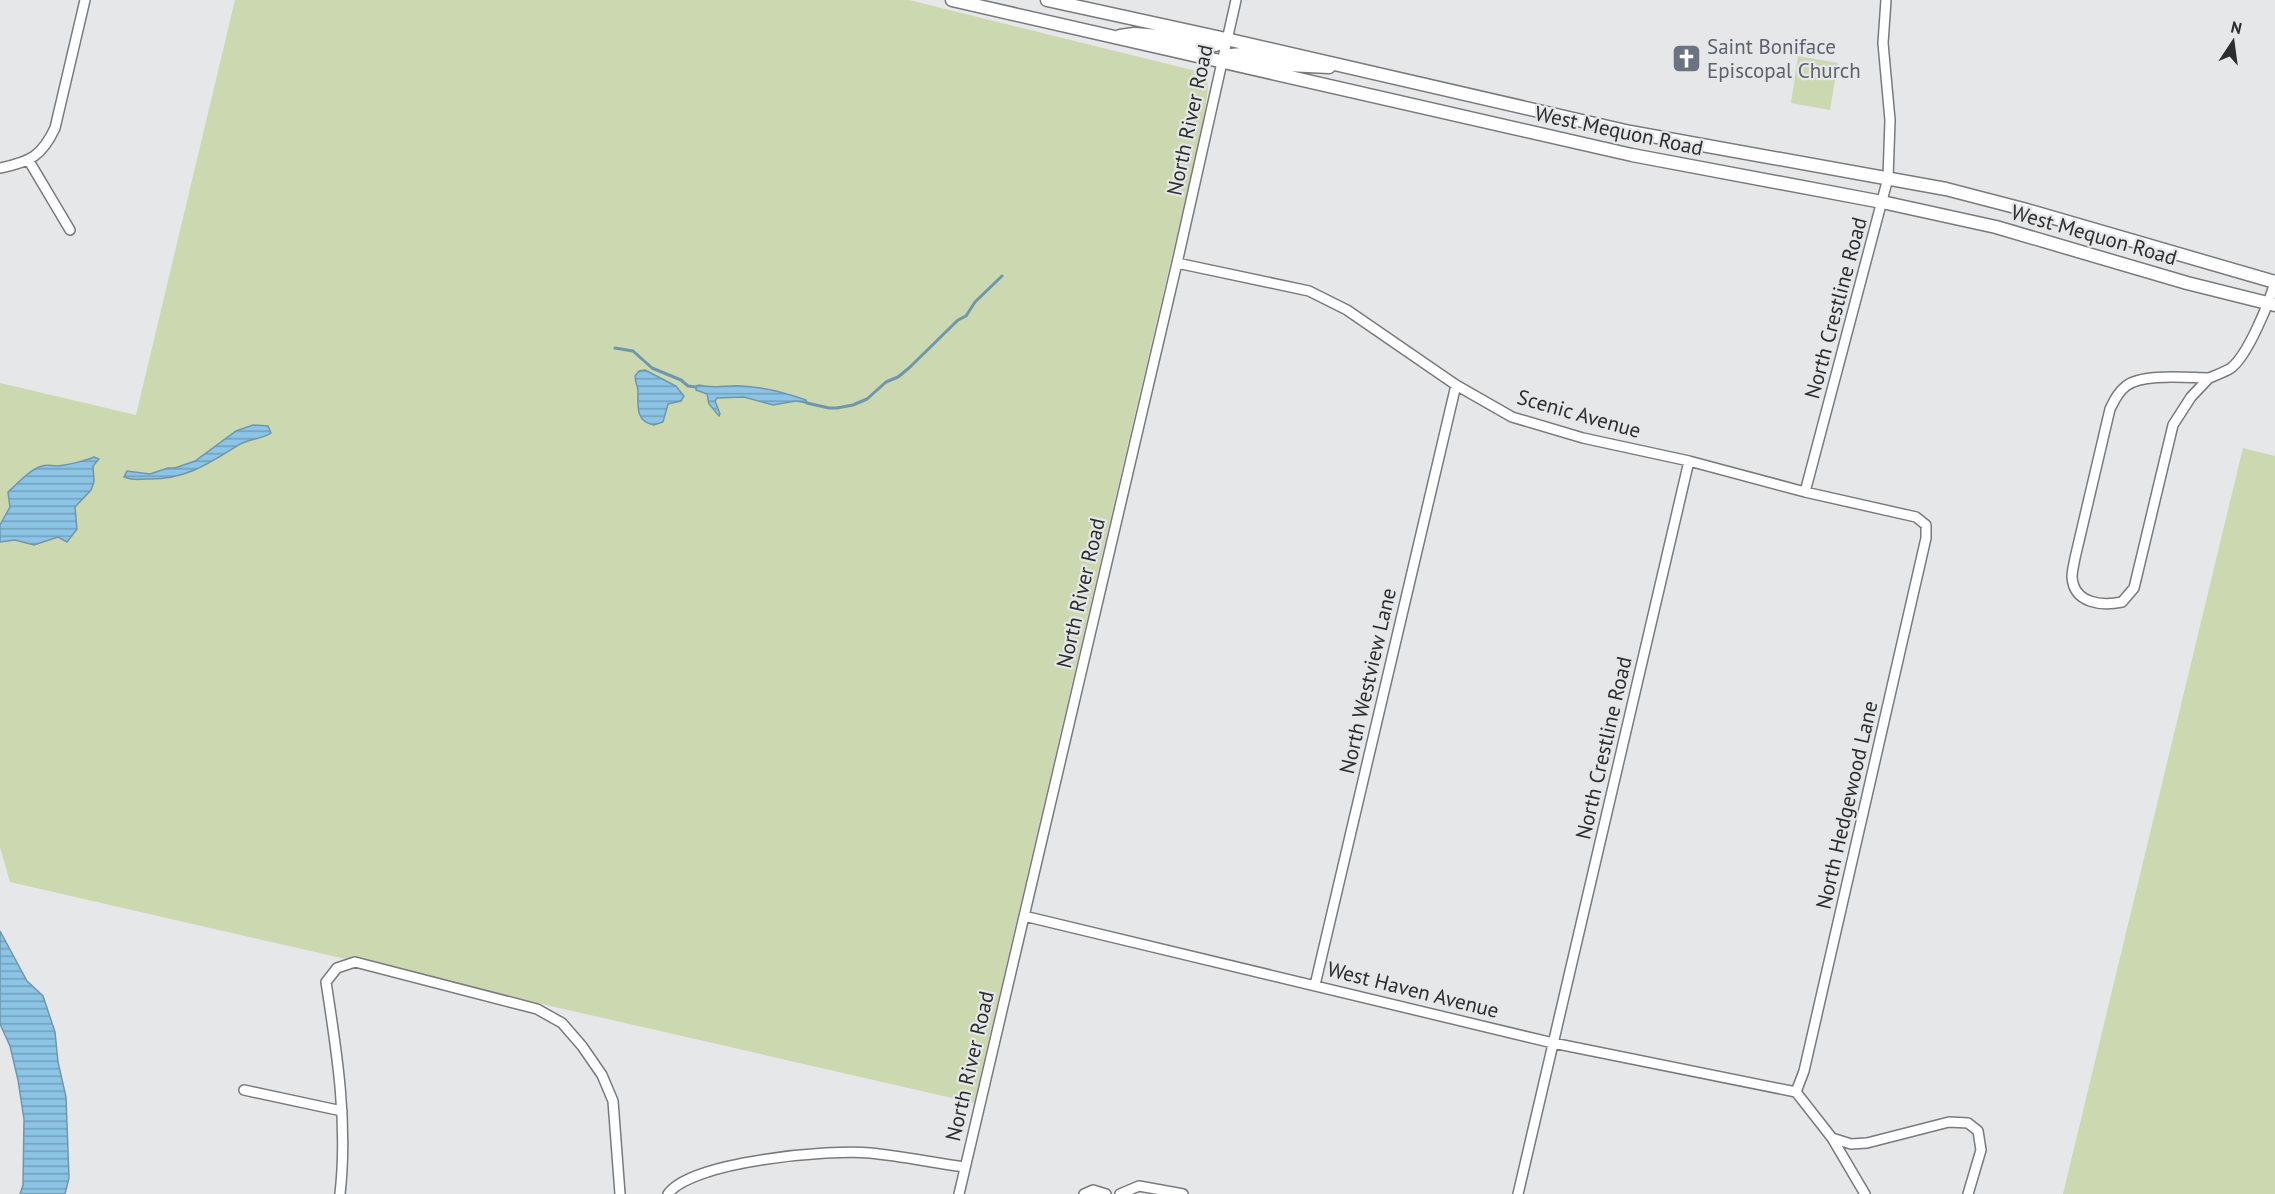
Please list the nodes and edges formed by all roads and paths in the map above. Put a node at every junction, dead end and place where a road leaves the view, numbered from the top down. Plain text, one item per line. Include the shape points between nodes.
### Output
1 (85, 0) edge
2 (952, 0) edge
3 (1047, 0) edge
4 (1236, 0) edge
5 (1886, 0) edge
6 (1109, 38) junction
7 (1226, 39) junction
8 (1221, 62) junction
9 (1348, 67) junction
10 (29, 161) junction
11 (0, 168) edge
12 (1888, 178) junction
13 (1882, 202) junction
14 (70, 230) dead end
15 (1177, 263) junction
16 (2275, 282) edge
17 (2272, 305) edge
18 (2210, 378) junction
19 (1456, 385) junction
20 (1689, 461) junction
21 (1805, 492) junction
22 (1926, 525) joint
23 (1024, 916) junction
24 (1316, 985) junction
25 (1553, 1043) junction
26 (244, 1090) dead end
27 (1796, 1092) junction
28 (342, 1111) junction
29 (1832, 1138) junction
30 (965, 1167) junction
31 (340, 1194) edge
32 (620, 1194) edge
33 (668, 1194) edge
34 (959, 1194) edge
35 (1084, 1194) edge
36 (1106, 1194) edge
37 (1120, 1194) edge
38 (1183, 1194) edge
39 (1518, 1194) edge
40 (1864, 1194) edge
41 (1968, 1194) edge

1 - 10 street via 55,128 48,143
2 - 6 main road, West Mequon Road
3 - 7 main road, West Mequon Road
4 - 7 street, North River Road
5 - 12 street, North Crestline Road via 1883,43 1890,120
6 - 7 main road via 1142,35 1208,47
6 - 8 main road, West Mequon Road
7 - 8 street, North River Road
7 - 9 main road, West Mequon Road
8 - 9 main road via 1242,54 1313,68
8 - 13 main road, West Mequon Road via 1632,155
8 - 15 street, North River Road
9 - 12 main road, West Mequon Road via 1630,132
10 - 11 street
10 - 14 street
12 - 13 street, North Crestline Road
12 - 16 main road, West Mequon Road via 2023,208
13 - 17 main road, West Mequon Road via 2007,230
13 - 21 street, North Crestline Road
15 - 19 street, Scenic Avenue via 1309,291 1347,310
15 - 23 street, North River Road
16 - 17 street
17 - 18 street via 2243,356 2230,369
18 - 18 street via 2140,379 2116,397 2075,558 2072,578 2085,600 2096,604 2122,602 2134,588 2173,425 2191,397
19 - 20 street, Scenic Avenue via 1512,417 1583,438
19 - 24 street, North Westview Lane
20 - 21 street, Scenic Avenue
20 - 25 street, North Crestline Road
21 - 22 street, Scenic Avenue via 1916,517
22 - 27 street, North Hedgewood Lane via 1804,1071
23 - 24 street, West Haven Avenue
23 - 30 street, North River Road
24 - 25 street, West Haven Avenue
25 - 27 street, West Haven Avenue
25 - 39 street, North Crestline Road
26 - 28 street
27 - 29 street
28 - 31 street
28 - 32 street via 326,982 337,968 355,962 537,1009 562,1023 602,1075 613,1101
29 - 40 street
29 - 41 street via 1851,1144 1867,1143 1949,1122 1968,1123 1978,1131 1981,1150
30 - 33 street via 868,1153 787,1157 740,1162 694,1177
30 - 34 street, North River Road
35 - 36 street
37 - 38 street via 1139,1186

